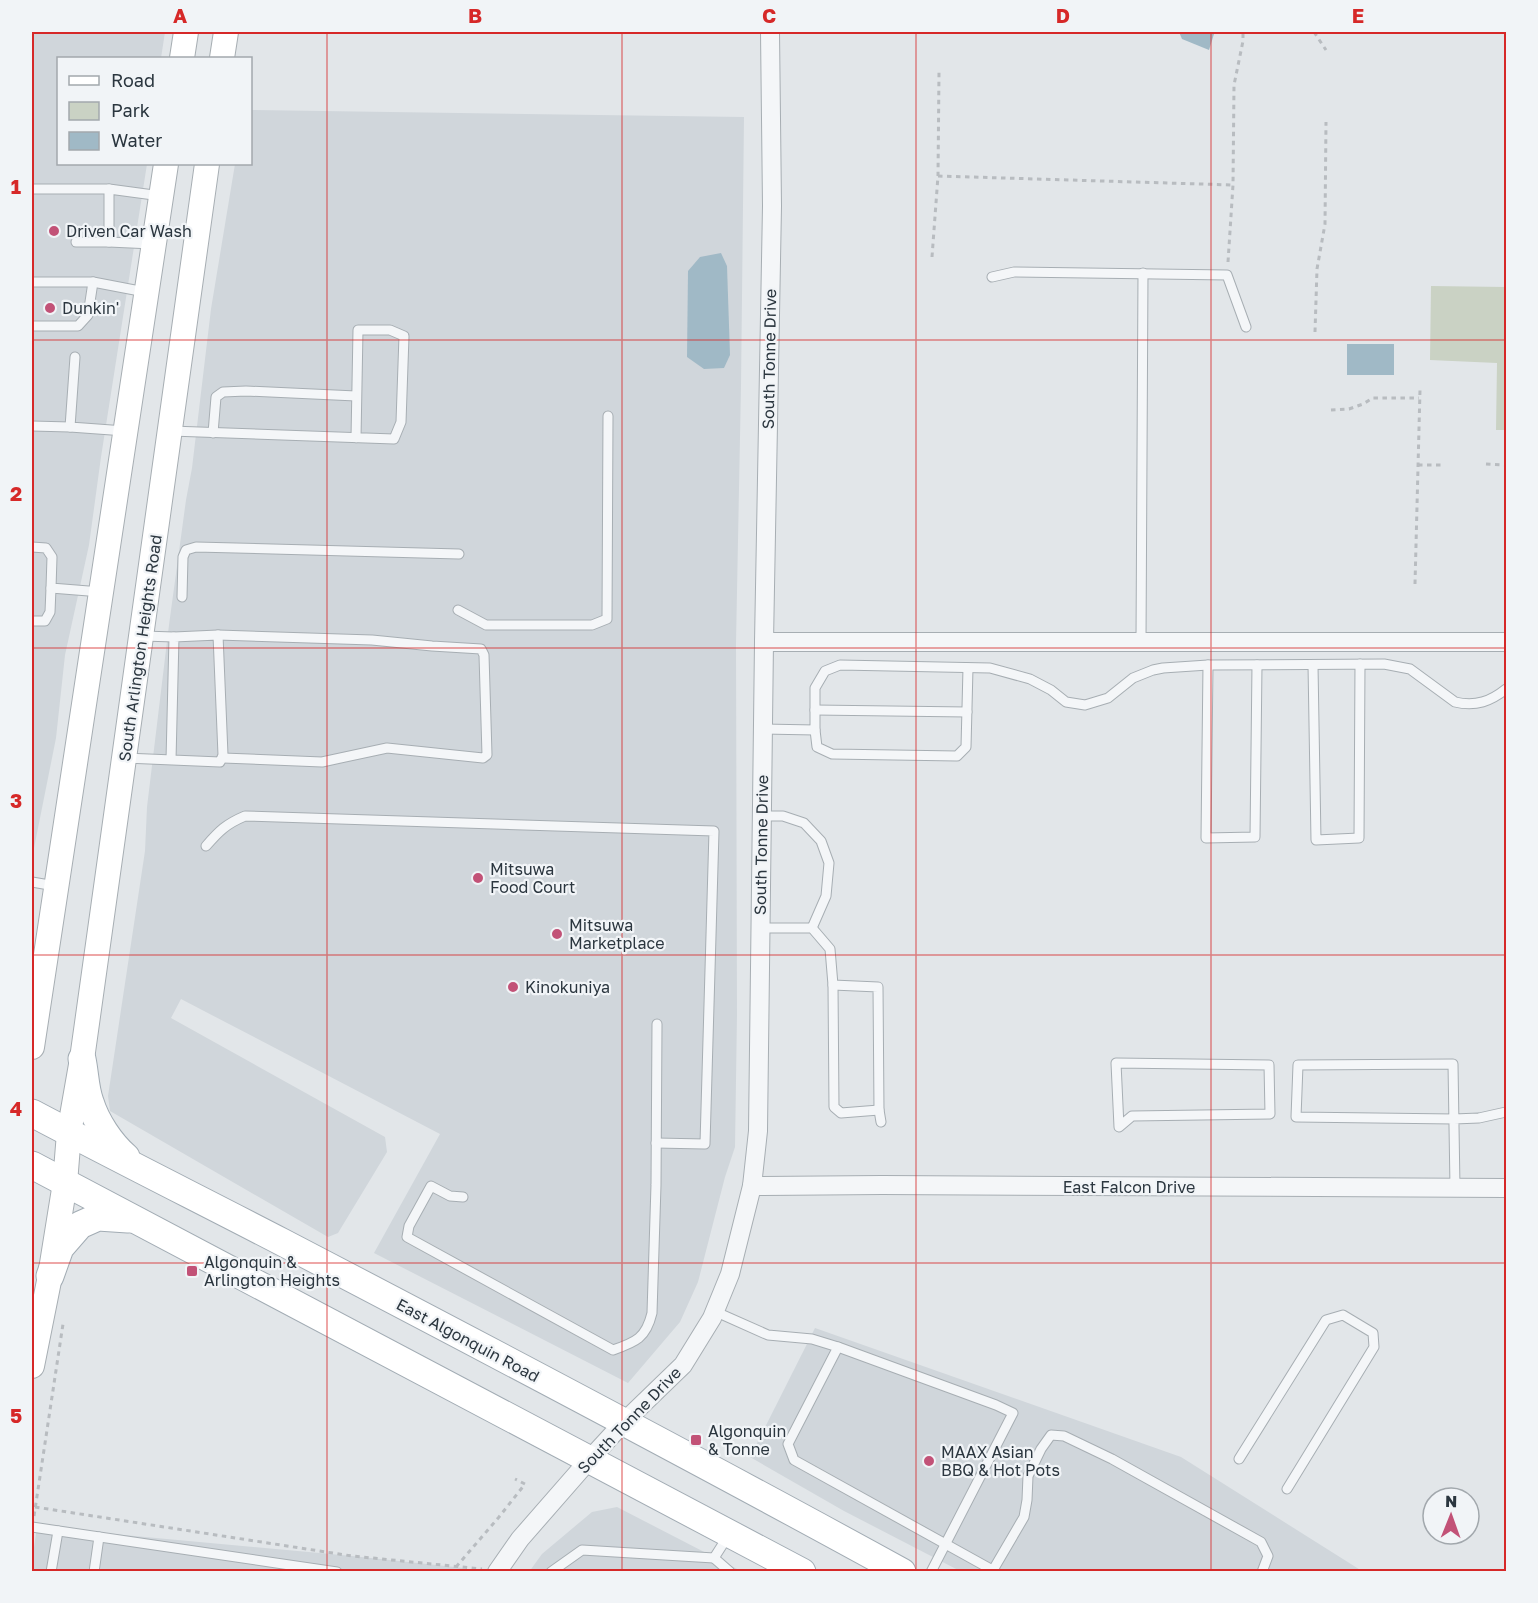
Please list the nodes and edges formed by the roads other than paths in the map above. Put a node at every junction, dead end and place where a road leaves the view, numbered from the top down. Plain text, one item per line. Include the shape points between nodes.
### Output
1 (186, 32) edge
2 (226, 32) edge
3 (770, 32) edge
4 (182, 57) edge
5 (222, 57) edge
6 (166, 165) edge
7 (207, 165) edge
8 (32, 189) edge
9 (109, 189) junction
10 (161, 196) junction
11 (76, 242) dead end
12 (109, 242) junction
13 (154, 244) junction
14 (1143, 273) junction
15 (992, 277) dead end
16 (32, 282) edge
17 (93, 282) junction
18 (146, 292) junction
19 (32, 326) edge
20 (1246, 327) dead end
21 (75, 357) dead end
22 (356, 396) junction
23 (608, 416) dead end
24 (32, 426) edge
25 (70, 427) junction
26 (125, 431) junction
27 (170, 431) junction
28 (213, 433) junction
29 (356, 438) junction
30 (32, 547) edge
31 (459, 554) dead end
32 (51, 588) junction
33 (101, 592) junction
34 (182, 597) dead end
35 (458, 610) dead end
36 (32, 621) edge
37 (218, 635) junction
38 (141, 636) junction
39 (174, 637) junction
40 (1141, 641) junction
41 (764, 642) junction
42 (1506, 642) edge
43 (1313, 664) junction
44 (1360, 664) junction
45 (1208, 665) junction
46 (1257, 665) junction
47 (968, 668) junction
48 (1506, 689) edge
49 (815, 710) junction
50 (967, 712) junction
51 (763, 729) junction
52 (815, 730) junction
53 (125, 758) junction
54 (223, 758) junction
55 (171, 760) junction
56 (762, 816) junction
57 (206, 846) dead end
58 (32, 882) edge
59 (56, 886) junction
60 (760, 928) junction
61 (812, 928) junction
62 (833, 985) junction
63 (657, 1024) dead end
64 (32, 1047) edge
65 (82, 1059) junction
66 (1269, 1065) joint
67 (879, 1110) junction
68 (1506, 1112) edge
69 (32, 1113) edge
70 (1454, 1119) junction
71 (881, 1122) dead end
72 (69, 1133) junction
73 (656, 1143) junction
74 (32, 1165) edge
75 (143, 1172) junction
76 (65, 1183) junction
77 (752, 1186) junction
78 (1455, 1188) junction
79 (1506, 1188) edge
80 (464, 1197) dead end
81 (136, 1220) junction
82 (50, 1276) junction
83 (714, 1311) junction
84 (838, 1347) junction
85 (32, 1366) edge
86 (624, 1422) junction
87 (1239, 1459) dead end
88 (589, 1460) junction
89 (1287, 1489) dead end
90 (32, 1527) edge
91 (58, 1531) junction
92 (729, 1533) junction
93 (99, 1537) junction
94 (945, 1544) junction
95 (714, 1558) junction
96 (262, 1561) junction
97 (497, 1571) edge
98 (994, 1571) edge
99 (51, 1572) edge
100 (94, 1572) edge
101 (261, 1572) edge
102 (337, 1572) edge
103 (551, 1572) edge
104 (730, 1572) edge
105 (802, 1572) edge
106 (902, 1572) edge
107 (931, 1572) edge
108 (1263, 1572) edge

1 - 4 main road
2 - 5 main road
3 - 41 street, South Tonne Drive via 772,206
6 - 10 main road
7 - 27 main road, South Arlington Heights Road
8 - 9 lane
9 - 10 lane
9 - 12 lane
10 - 13 main road
11 - 12 lane
12 - 13 lane
13 - 18 main road
14 - 15 lane via 1014,272
14 - 20 lane via 1227,275
14 - 40 lane
16 - 17 lane
17 - 18 lane
17 - 19 lane via 88,315 78,326
18 - 26 main road
21 - 25 lane
22 - 28 lane via 223,392 216,398
22 - 29 lane
22 - 29 lane via 358,330 390,330 404,336 401,422 394,439
23 - 35 lane via 607,619 592,625 486,625
24 - 25 lane
25 - 26 lane
26 - 33 main road
27 - 28 lane
27 - 38 main road, South Arlington Heights Road
28 - 29 lane
30 - 32 lane via 46,548 52,557
31 - 34 lane via 196,547 186,550 183,557
32 - 33 lane
32 - 36 lane via 50,612 45,621
33 - 59 main road
37 - 39 lane
37 - 54 lane
37 - 54 lane via 372,640 481,649 484,655 487,755 483,758 387,748 322,762
38 - 39 lane
38 - 53 main road, South Arlington Heights Road
39 - 55 lane
40 - 41 street
40 - 42 street
41 - 51 street, South Tonne Drive
43 - 44 lane
43 - 44 lane via 1316,840 1359,838
43 - 46 lane
44 - 48 lane via 1410,669 1462,704 1484,703
45 - 46 lane
45 - 46 lane via 1206,838 1255,837
45 - 47 lane via 1143,673 1108,699 1085,705 1066,702 1030,679 990,668
47 - 49 lane via 840,665 825,670 815,688
47 - 50 lane
49 - 50 lane
49 - 52 lane
50 - 52 lane via 966,747 957,756 832,754 817,747
51 - 52 lane
51 - 56 street, South Tonne Drive
53 - 55 lane
53 - 65 main road, South Arlington Heights Road
54 - 55 lane via 220,762
56 - 60 street, South Tonne Drive
56 - 61 lane via 783,816 804,823 821,841 828,863 826,896
57 - 73 lane via 220,829 245,816 714,831 705,1144
58 - 59 lane
59 - 64 main road
60 - 61 lane
60 - 77 street, South Tonne Drive via 758,1131
61 - 62 lane via 830,950
62 - 67 lane via 878,987
62 - 67 lane via 834,1107 841,1113
63 - 73 lane
65 - 72 main road, South Arlington Heights Road
65 - 75 main road via 89,1101 97,1119 117,1149
66 - 66 lane via 1116,1063 1119,1127 1132,1116 1270,1114
67 - 71 lane
68 - 70 lane
69 - 72 main road, East Algonquin Road
70 - 70 lane via 1453,1064 1298,1065 1296,1117
70 - 78 lane
72 - 75 main road, East Algonquin Road
72 - 76 main road, South Arlington Heights Road
73 - 80 lane via 652,1313 648,1327 634,1343 613,1350 407,1237 408,1226 431,1186 450,1196
74 - 76 main road
75 - 86 main road, East Algonquin Road
76 - 81 main road
76 - 82 main road, South Arlington Heights Road
77 - 78 street, East Falcon Drive
77 - 83 street, South Tonne Drive via 730,1274
78 - 79 street, East Falcon Drive
81 - 82 main road via 98,1217 80,1225 60,1248
81 - 88 main road
82 - 85 main road, South Arlington Heights Road
83 - 84 lane via 768,1335 812,1339
83 - 86 street, South Tonne Drive via 683,1365
84 - 94 lane via 788,1444 794,1460
84 - 94 lane via 1013,1413
86 - 88 street, South Tonne Drive
86 - 106 main road, East Algonquin Road
87 - 89 lane via 1326,1320 1342,1315 1373,1333 1374,1347
88 - 92 main road
88 - 97 street, South Tonne Drive
90 - 91 lane
91 - 93 lane
91 - 99 lane
92 - 95 lane
92 - 105 main road
93 - 96 lane
93 - 100 lane
94 - 98 lane
94 - 107 lane
95 - 103 lane via 582,1550
95 - 104 lane
96 - 101 lane
96 - 102 lane
98 - 108 lane via 1024,1517 1028,1476 1051,1435 1064,1436 1112,1459 1261,1542 1268,1556

